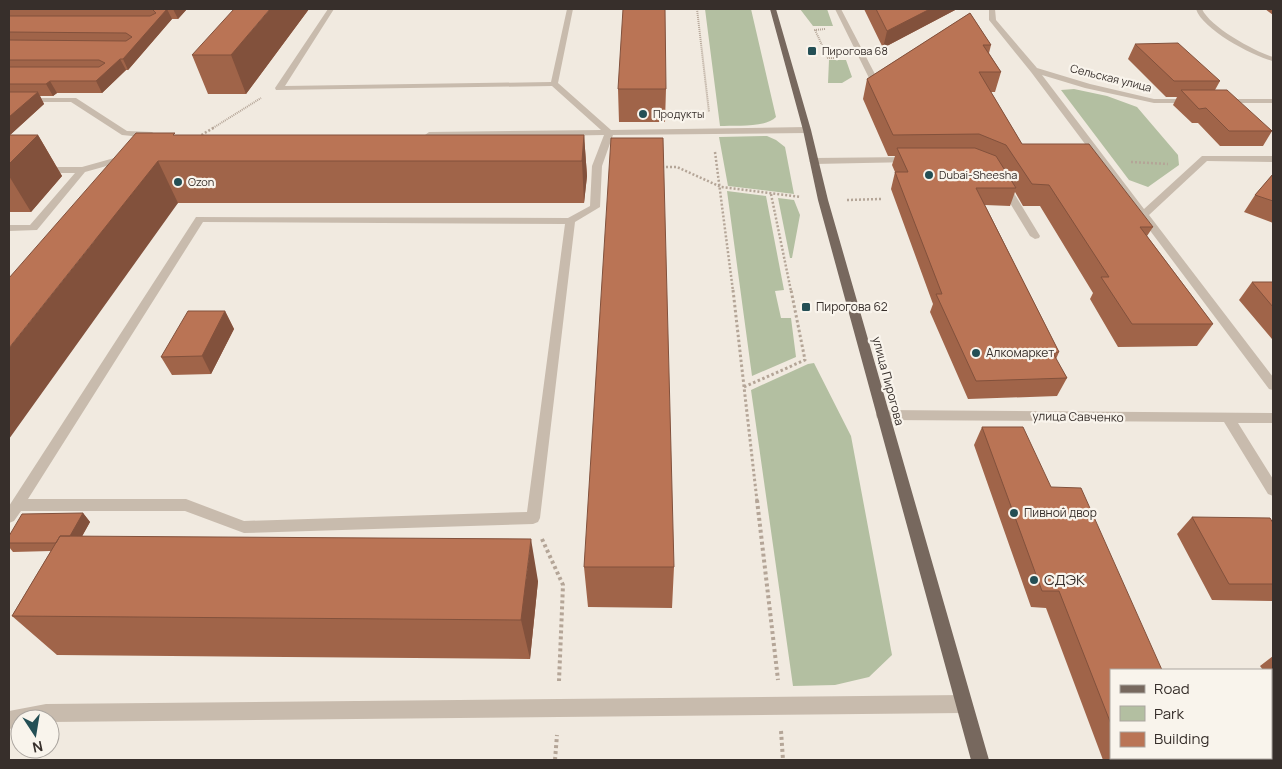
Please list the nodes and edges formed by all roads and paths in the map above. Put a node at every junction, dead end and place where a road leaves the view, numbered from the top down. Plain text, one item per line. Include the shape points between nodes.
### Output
1 (331, 9) edge
2 (570, 9) edge
3 (697, 9) edge
4 (773, 9) edge
5 (838, 9) edge
6 (992, 9) edge
7 (1199, 9) edge
8 (1273, 58) edge
9 (1034, 70) junction
10 (873, 78) edge
11 (554, 84) junction
12 (279, 88) junction
13 (9, 100) edge
14 (1203, 101) edge
15 (1213, 101) edge
16 (1273, 101) edge
17 (807, 130) junction
18 (712, 132) junction
19 (609, 133) junction
20 (422, 136) edge
21 (196, 138) joint
22 (132, 156) edge
23 (1273, 159) edge
24 (922, 160) edge
25 (814, 161) junction
26 (659, 167) edge
27 (9, 170) edge
28 (82, 170) junction
29 (999, 177) edge
30 (721, 187) junction
31 (771, 194) junction
32 (880, 199) dead end
33 (823, 200) junction
34 (1143, 215) junction
35 (570, 221) junction
36 (9, 228) edge
37 (1035, 236) dead end
38 (1273, 386) edge
39 (744, 387) junction
40 (882, 415) junction
41 (1228, 418) junction
42 (1273, 418) edge
43 (1273, 490) edge
44 (16, 505) junction
45 (9, 517) edge
46 (533, 518) junction
47 (963, 704) junction
48 (781, 705) junction
49 (558, 708) junction
50 (9, 720) edge
51 (783, 760) edge
52 (980, 760) edge

1 - 12 street
2 - 11 street
3 - 18 path
4 - 17 main road, улица Пирогова
5 - 10 street
6 - 9 street via 994,20
7 - 8 street via 1239,46
9 - 14 street, Сельская улица via 1154,101
9 - 34 street
11 - 12 street
11 - 19 street
12 - 21 path
13 - 21 street via 73,100 124,133
15 - 16 street
17 - 18 street
17 - 25 main road, улица Пирогова
18 - 19 street
18 - 30 path
19 - 20 street
19 - 35 street via 597,166 595,207
22 - 28 street
23 - 34 street via 1205,158
24 - 25 street
25 - 33 main road, улица Пирогова
26 - 30 path via 677,167
27 - 28 street
28 - 36 street via 33,228
29 - 37 street
30 - 31 path
30 - 39 path
31 - 33 path
31 - 39 path via 805,360
32 - 33 path
33 - 40 main road, улица Пирогова
34 - 38 street
35 - 44 street via 200,219
35 - 46 street
39 - 48 path
40 - 41 street, улица Савченко
40 - 47 main road, улица Пирогова
41 - 42 street, улица Савченко
41 - 43 street
44 - 45 street
44 - 46 street via 186,505 244,527
46 - 49 path via 563,585
47 - 48 street
47 - 52 main road, улица Пирогова
48 - 49 street
48 - 51 path
49 - 50 street via 46,713

